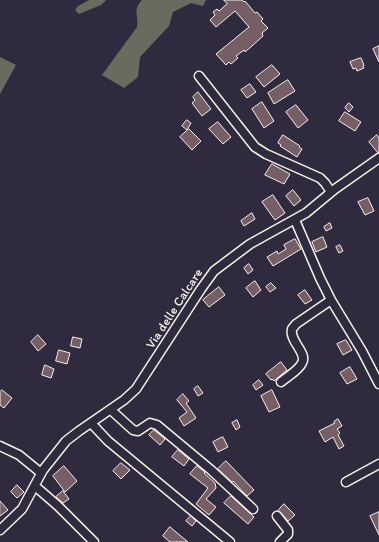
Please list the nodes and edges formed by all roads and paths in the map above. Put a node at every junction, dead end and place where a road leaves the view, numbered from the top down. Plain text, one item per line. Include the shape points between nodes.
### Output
1 (199, 76) dead end
2 (379, 158) edge
3 (332, 192) junction
4 (295, 220) junction
5 (331, 300) junction
6 (281, 382) dead end
7 (379, 384) edge
8 (111, 410) junction
9 (91, 423) junction
10 (0, 446) edge
11 (379, 464) edge
12 (41, 473) junction
13 (346, 482) dead end
14 (35, 486) junction
15 (253, 508) dead end
16 (277, 516) dead end
17 (0, 530) edge
18 (94, 542) edge
19 (230, 542) edge
20 (280, 542) edge

1 - 3 street via 255,147 320,178
2 - 3 street, Via delle Calcare
3 - 4 street, Via delle Calcare
4 - 5 street
4 - 8 street, Via delle Calcare via 250,244 212,273 138,387
5 - 6 street via 292,328 292,336 303,356 303,361
5 - 7 street
8 - 9 street, Via delle Calcare
8 - 15 street via 135,431 150,423 157,424
9 - 12 street, Via delle Calcare via 66,442
9 - 19 street via 114,446
10 - 12 street via 19,455
11 - 13 street
12 - 14 street, Via delle Calcare
14 - 17 street, Via delle Calcare via 23,508
14 - 18 street
16 - 20 street via 288,530 288,534

